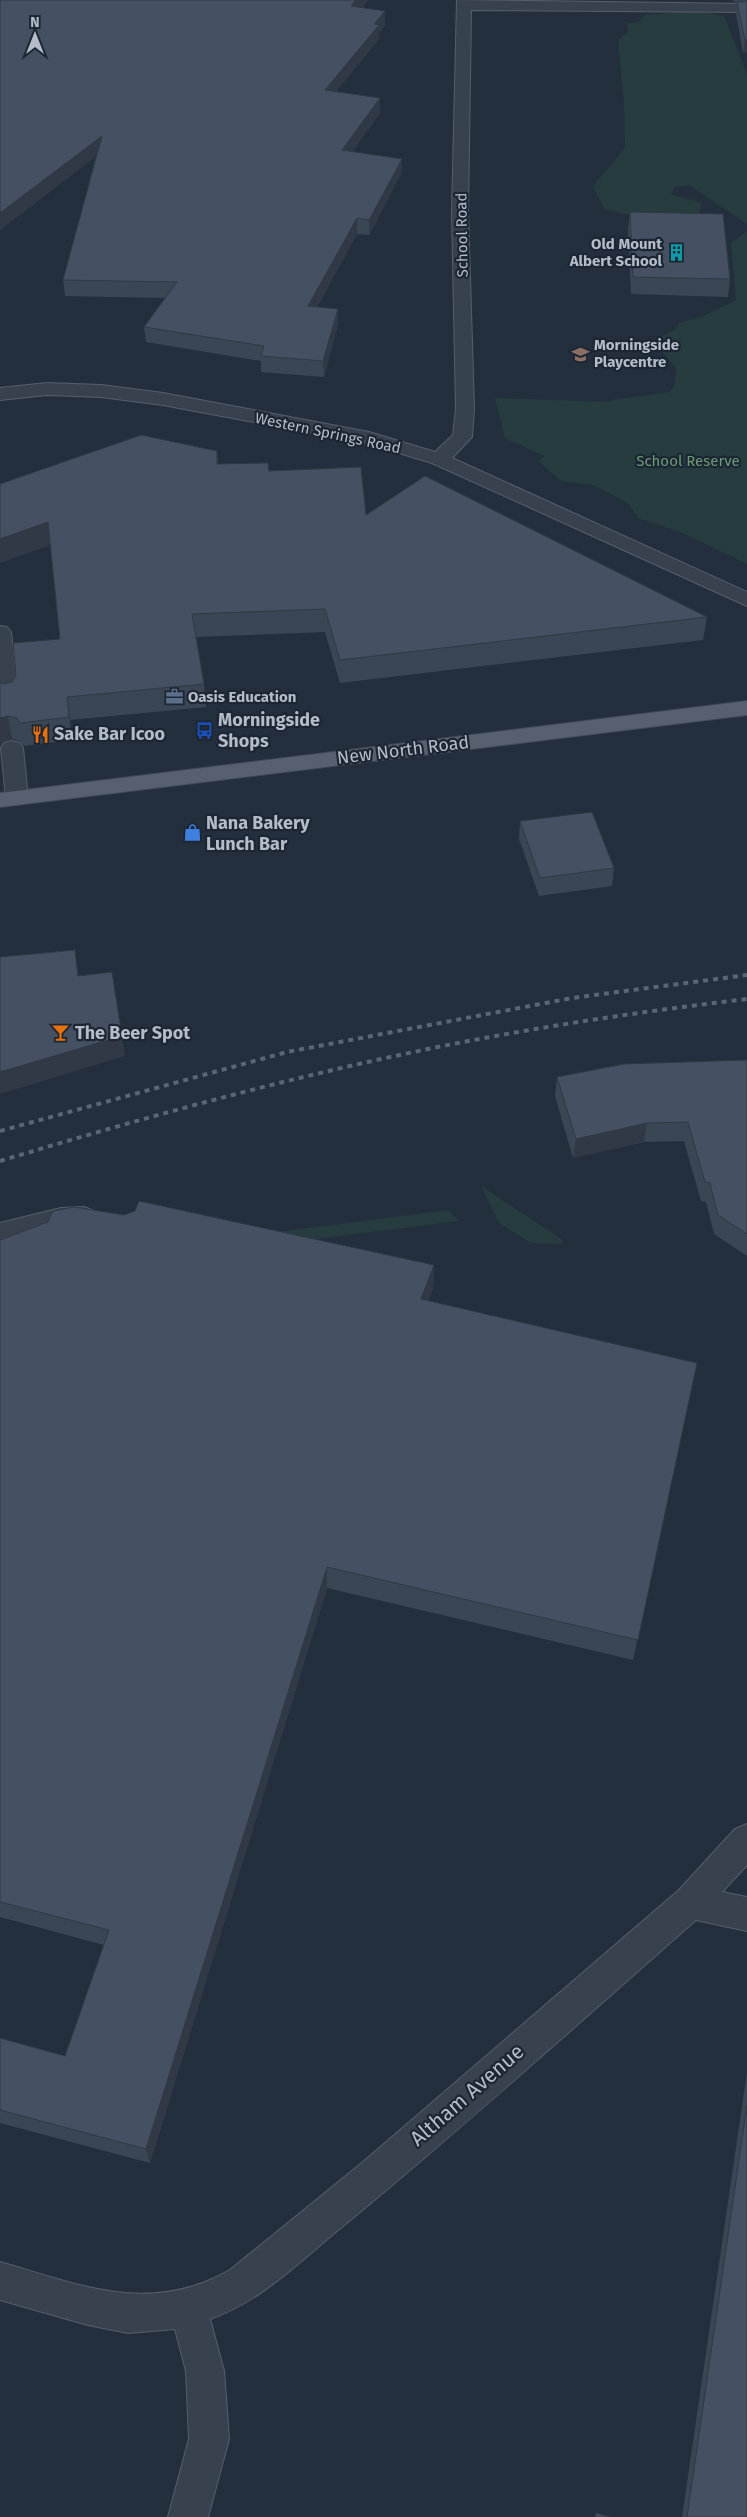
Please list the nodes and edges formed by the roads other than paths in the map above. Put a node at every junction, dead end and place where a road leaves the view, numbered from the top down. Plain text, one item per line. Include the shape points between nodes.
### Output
1 (464, 3) edge
2 (747, 8) edge
3 (0, 394) edge
4 (439, 459) junction
5 (747, 600) edge
6 (0, 632) edge
7 (7, 698) edge
8 (747, 708) edge
9 (12, 748) edge
10 (8, 799) edge
11 (108, 1222) edge
12 (0, 1234) edge
13 (747, 1840) edge
14 (691, 1902) junction
15 (747, 1914) edge
16 (0, 2281) edge
17 (188, 2308) junction
18 (188, 2517) edge

1 - 2 street
1 - 4 street, School Road via 460,212 465,409 462,437
3 - 4 street, Western Springs Road via 78,389 163,399 369,438
4 - 5 street, Western Springs Road
6 - 7 street
8 - 10 main road, New North Road
9 - 10 street
11 - 12 street via 78,1217
13 - 14 street, Altham Avenue
14 - 15 street
14 - 17 street, Altham Avenue via 376,2175 243,2283 217,2298
16 - 17 street, Altham Avenue via 128,2314
17 - 18 street via 204,2371 208,2439

